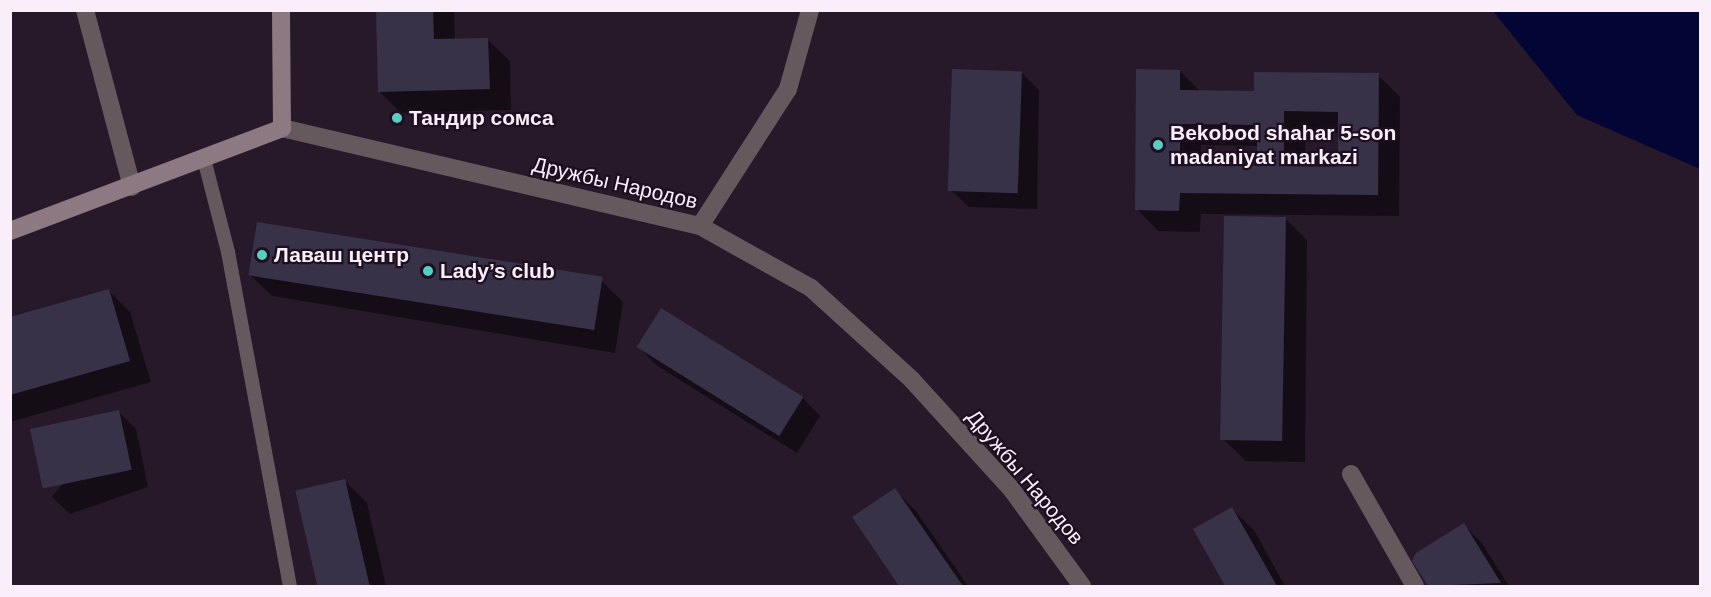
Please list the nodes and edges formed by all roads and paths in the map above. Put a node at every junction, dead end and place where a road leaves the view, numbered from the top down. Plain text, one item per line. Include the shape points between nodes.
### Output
1 (85, 10) edge
2 (281, 10) edge
3 (810, 10) edge
4 (282, 128) junction
5 (204, 159) junction
6 (132, 187) junction
7 (700, 226) junction
8 (10, 231) edge
9 (1351, 474) dead end
10 (290, 586) edge
11 (1082, 586) edge
12 (1415, 586) edge

1 - 6 street
2 - 4 street
3 - 7 street via 788,89
4 - 5 street
4 - 7 street, Дружбы Народов
5 - 6 street
5 - 10 lane via 228,252
6 - 8 street
7 - 11 street, Дружбы Народов via 811,288 912,380 1012,490
9 - 12 street

